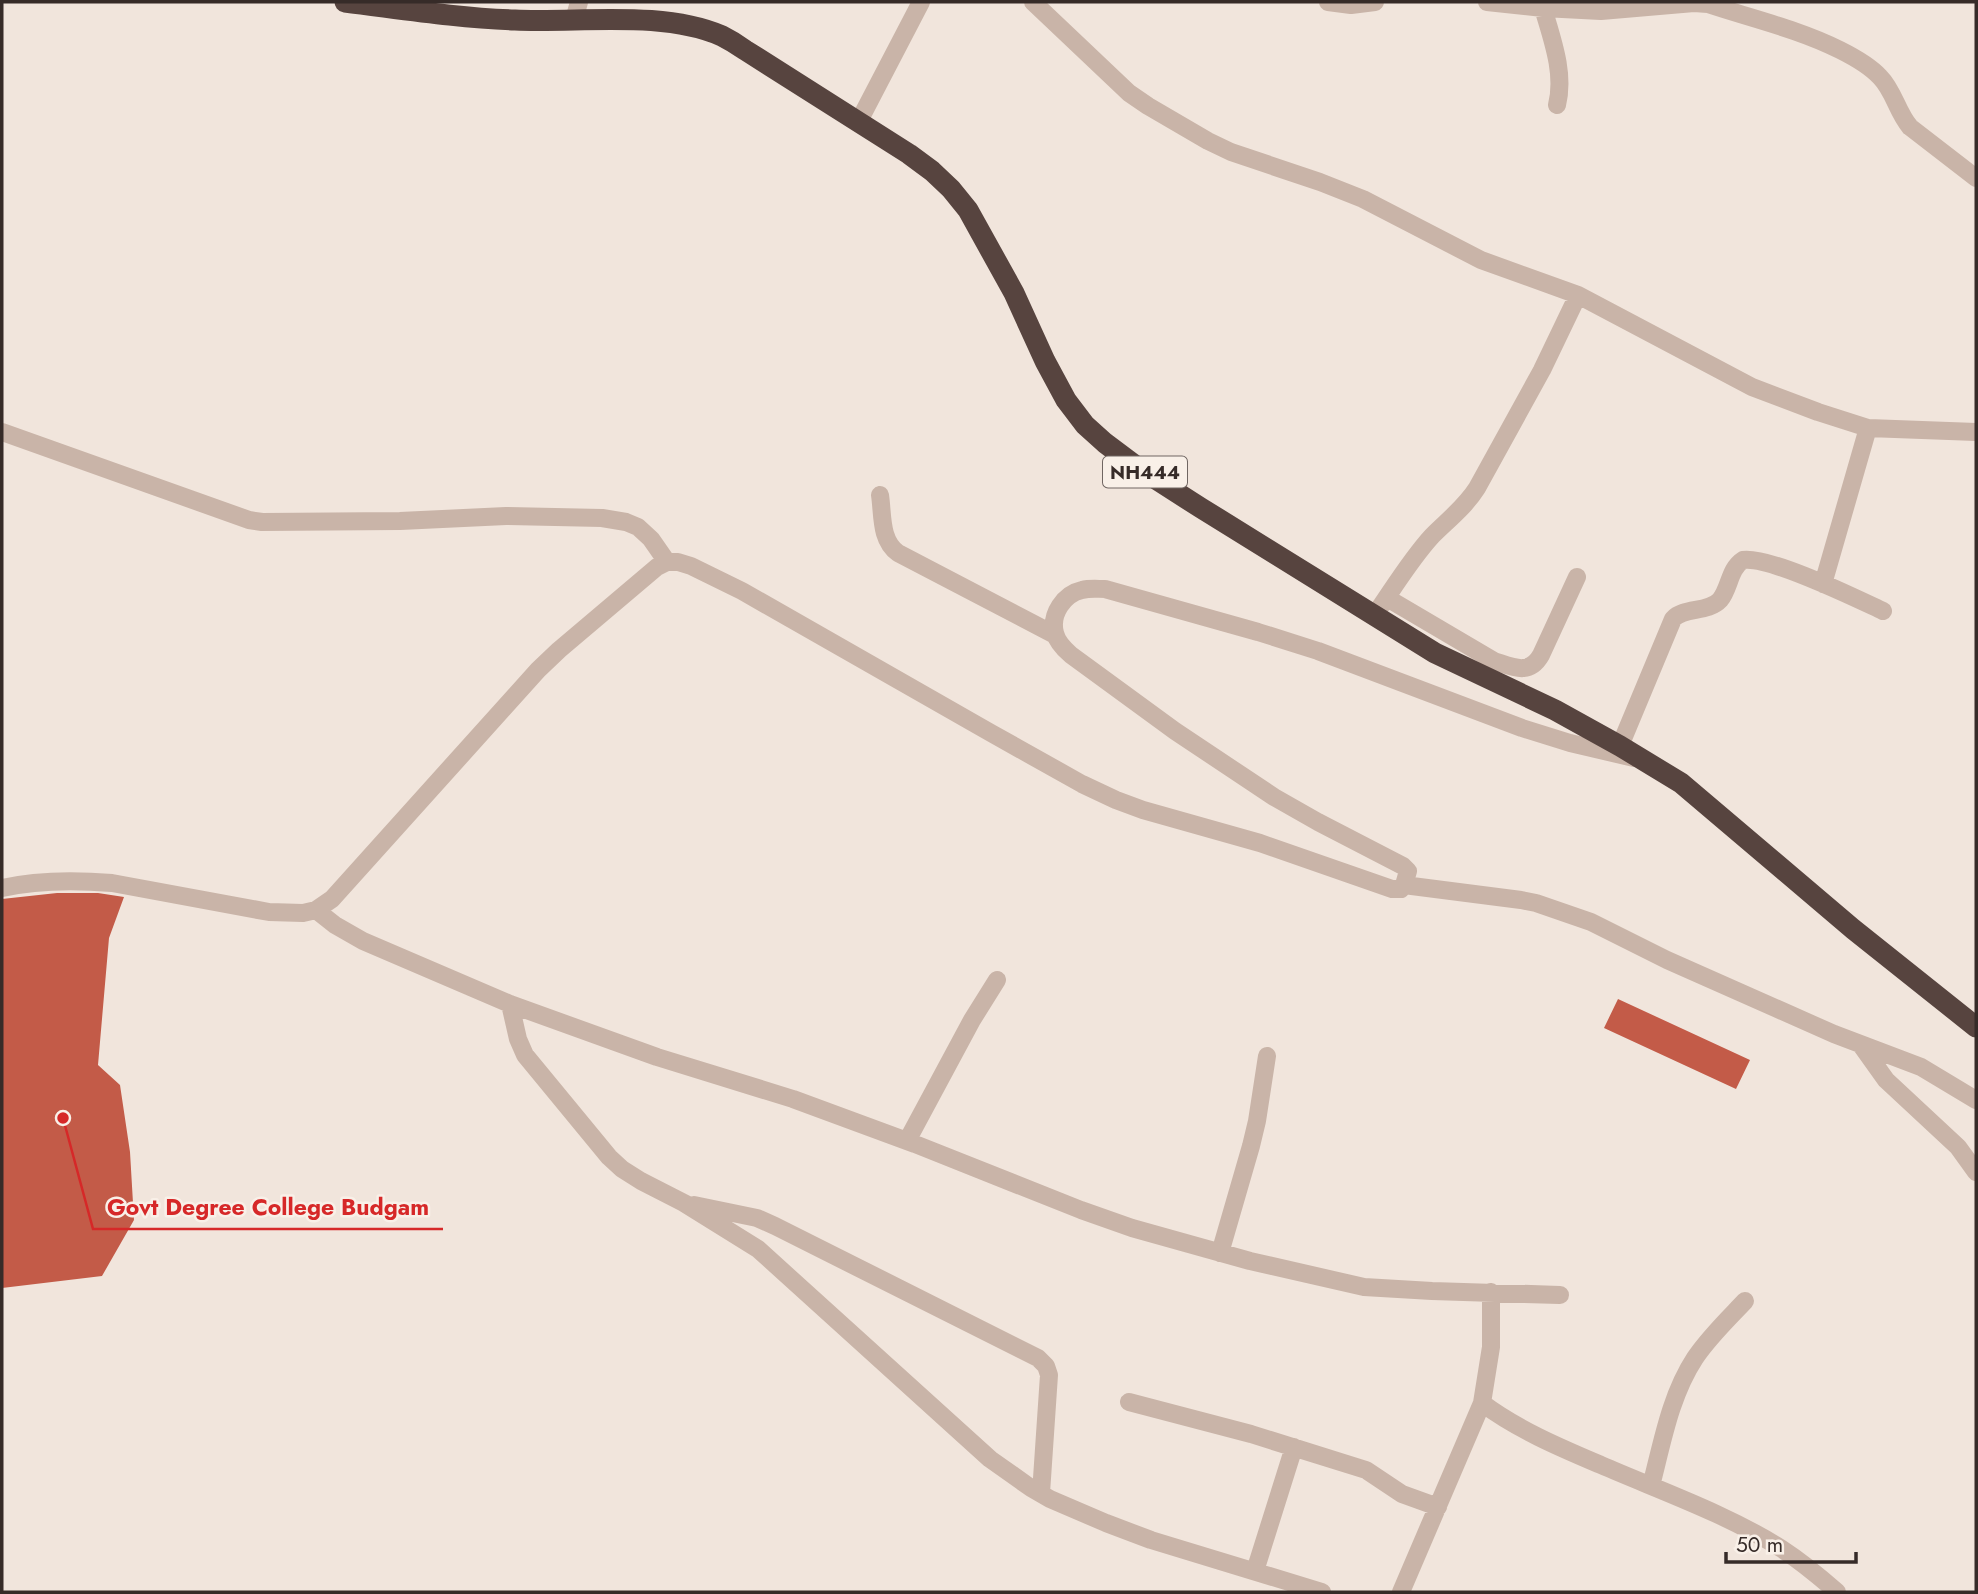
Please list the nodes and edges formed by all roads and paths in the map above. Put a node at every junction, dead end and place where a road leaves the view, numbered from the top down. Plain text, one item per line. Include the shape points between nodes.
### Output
1 (345, 2) edge
2 (921, 2) edge
3 (1033, 2) edge
4 (1328, 2) edge
5 (1375, 2) edge
6 (1487, 2) edge
7 (1544, 8) junction
8 (475, 10) edge
9 (576, 11) edge
10 (1557, 105) dead end
11 (858, 123) junction
12 (1976, 178) edge
13 (1578, 295) junction
14 (1868, 428) junction
15 (2, 432) edge
16 (1976, 432) edge
17 (880, 495) dead end
18 (667, 562) junction
19 (1577, 577) dead end
20 (1823, 584) junction
21 (1387, 598) junction
22 (1883, 611) dead end
23 (1374, 616) junction
24 (1055, 635) junction
25 (1620, 746) junction
26 (1647, 762) junction
27 (1405, 885) junction
28 (2, 888) edge
29 (316, 910) junction
30 (997, 980) dead end
31 (510, 1004) junction
32 (1976, 1027) edge
33 (1861, 1045) junction
34 (1267, 1056) dead end
35 (1976, 1100) edge
36 (907, 1141) junction
37 (1976, 1172) edge
38 (684, 1203) junction
39 (1220, 1253) junction
40 (1491, 1292) junction
41 (1560, 1295) dead end
42 (1745, 1301) dead end
43 (1129, 1402) dead end
44 (1482, 1403) junction
45 (1294, 1447) junction
46 (1651, 1486) junction
47 (1041, 1493) junction
48 (1438, 1507) junction
49 (1255, 1571) junction
50 (1322, 1592) edge
51 (1401, 1592) edge
52 (1837, 1592) edge

1 - 8 highway, NH444 via 422,13
2 - 11 street
3 - 13 street via 1129,93 1208,141 1363,199 1481,260
4 - 5 street
6 - 7 street
7 - 10 street via 1561,82
7 - 12 street via 1601,11 1709,4 1797,31 1872,69 1888,87 1910,127
8 - 9 highway, NH444 via 519,20
9 - 11 highway, NH444 via 697,28 723,37
11 - 23 highway, NH444 via 932,171 968,209 1066,400 1085,425 1137,467
13 - 14 street via 1752,387
13 - 21 street via 1477,488 1433,535
14 - 16 street
14 - 20 street
15 - 18 street via 249,520 602,518 638,527
17 - 24 street via 890,547
18 - 27 street via 691,566 742,591 1116,800 1261,843 1392,890
18 - 29 street via 538,670 332,899
19 - 21 street via 1541,655 1527,668 1494,661
20 - 22 street
20 - 25 street via 1757,560 1738,563 1720,600 1675,616
21 - 23 street
23 - 25 highway, NH444 via 1435,653 1555,709
24 - 26 street via 1057,612 1069,595 1105,589 1318,651 1522,728
24 - 27 street via 1071,655 1111,686 1274,797 1403,866 1408,871
25 - 26 highway, NH444
26 - 32 highway, NH444 via 1681,783
27 - 33 street via 1521,900 1591,922
28 - 29 street via 90,881 269,912
29 - 31 street via 363,941
30 - 36 street
31 - 36 street
31 - 38 street via 524,1055 609,1157 640,1181
33 - 35 street via 1921,1067
33 - 37 street via 1886,1080 1958,1147
34 - 39 street via 1257,1121
36 - 39 street via 1081,1210
38 - 47 street via 758,1250 990,1459
38 - 47 street via 766,1222 1038,1358 1049,1375
39 - 40 street via 1364,1287
40 - 41 street
40 - 44 street via 1491,1347
42 - 46 street via 1714,1334 1684,1378
43 - 45 street
44 - 46 street via 1577,1455
44 - 48 street
45 - 48 street via 1366,1470 1402,1494
45 - 49 street
46 - 52 street via 1782,1549
47 - 49 street via 1151,1540
48 - 51 street
49 - 50 street

